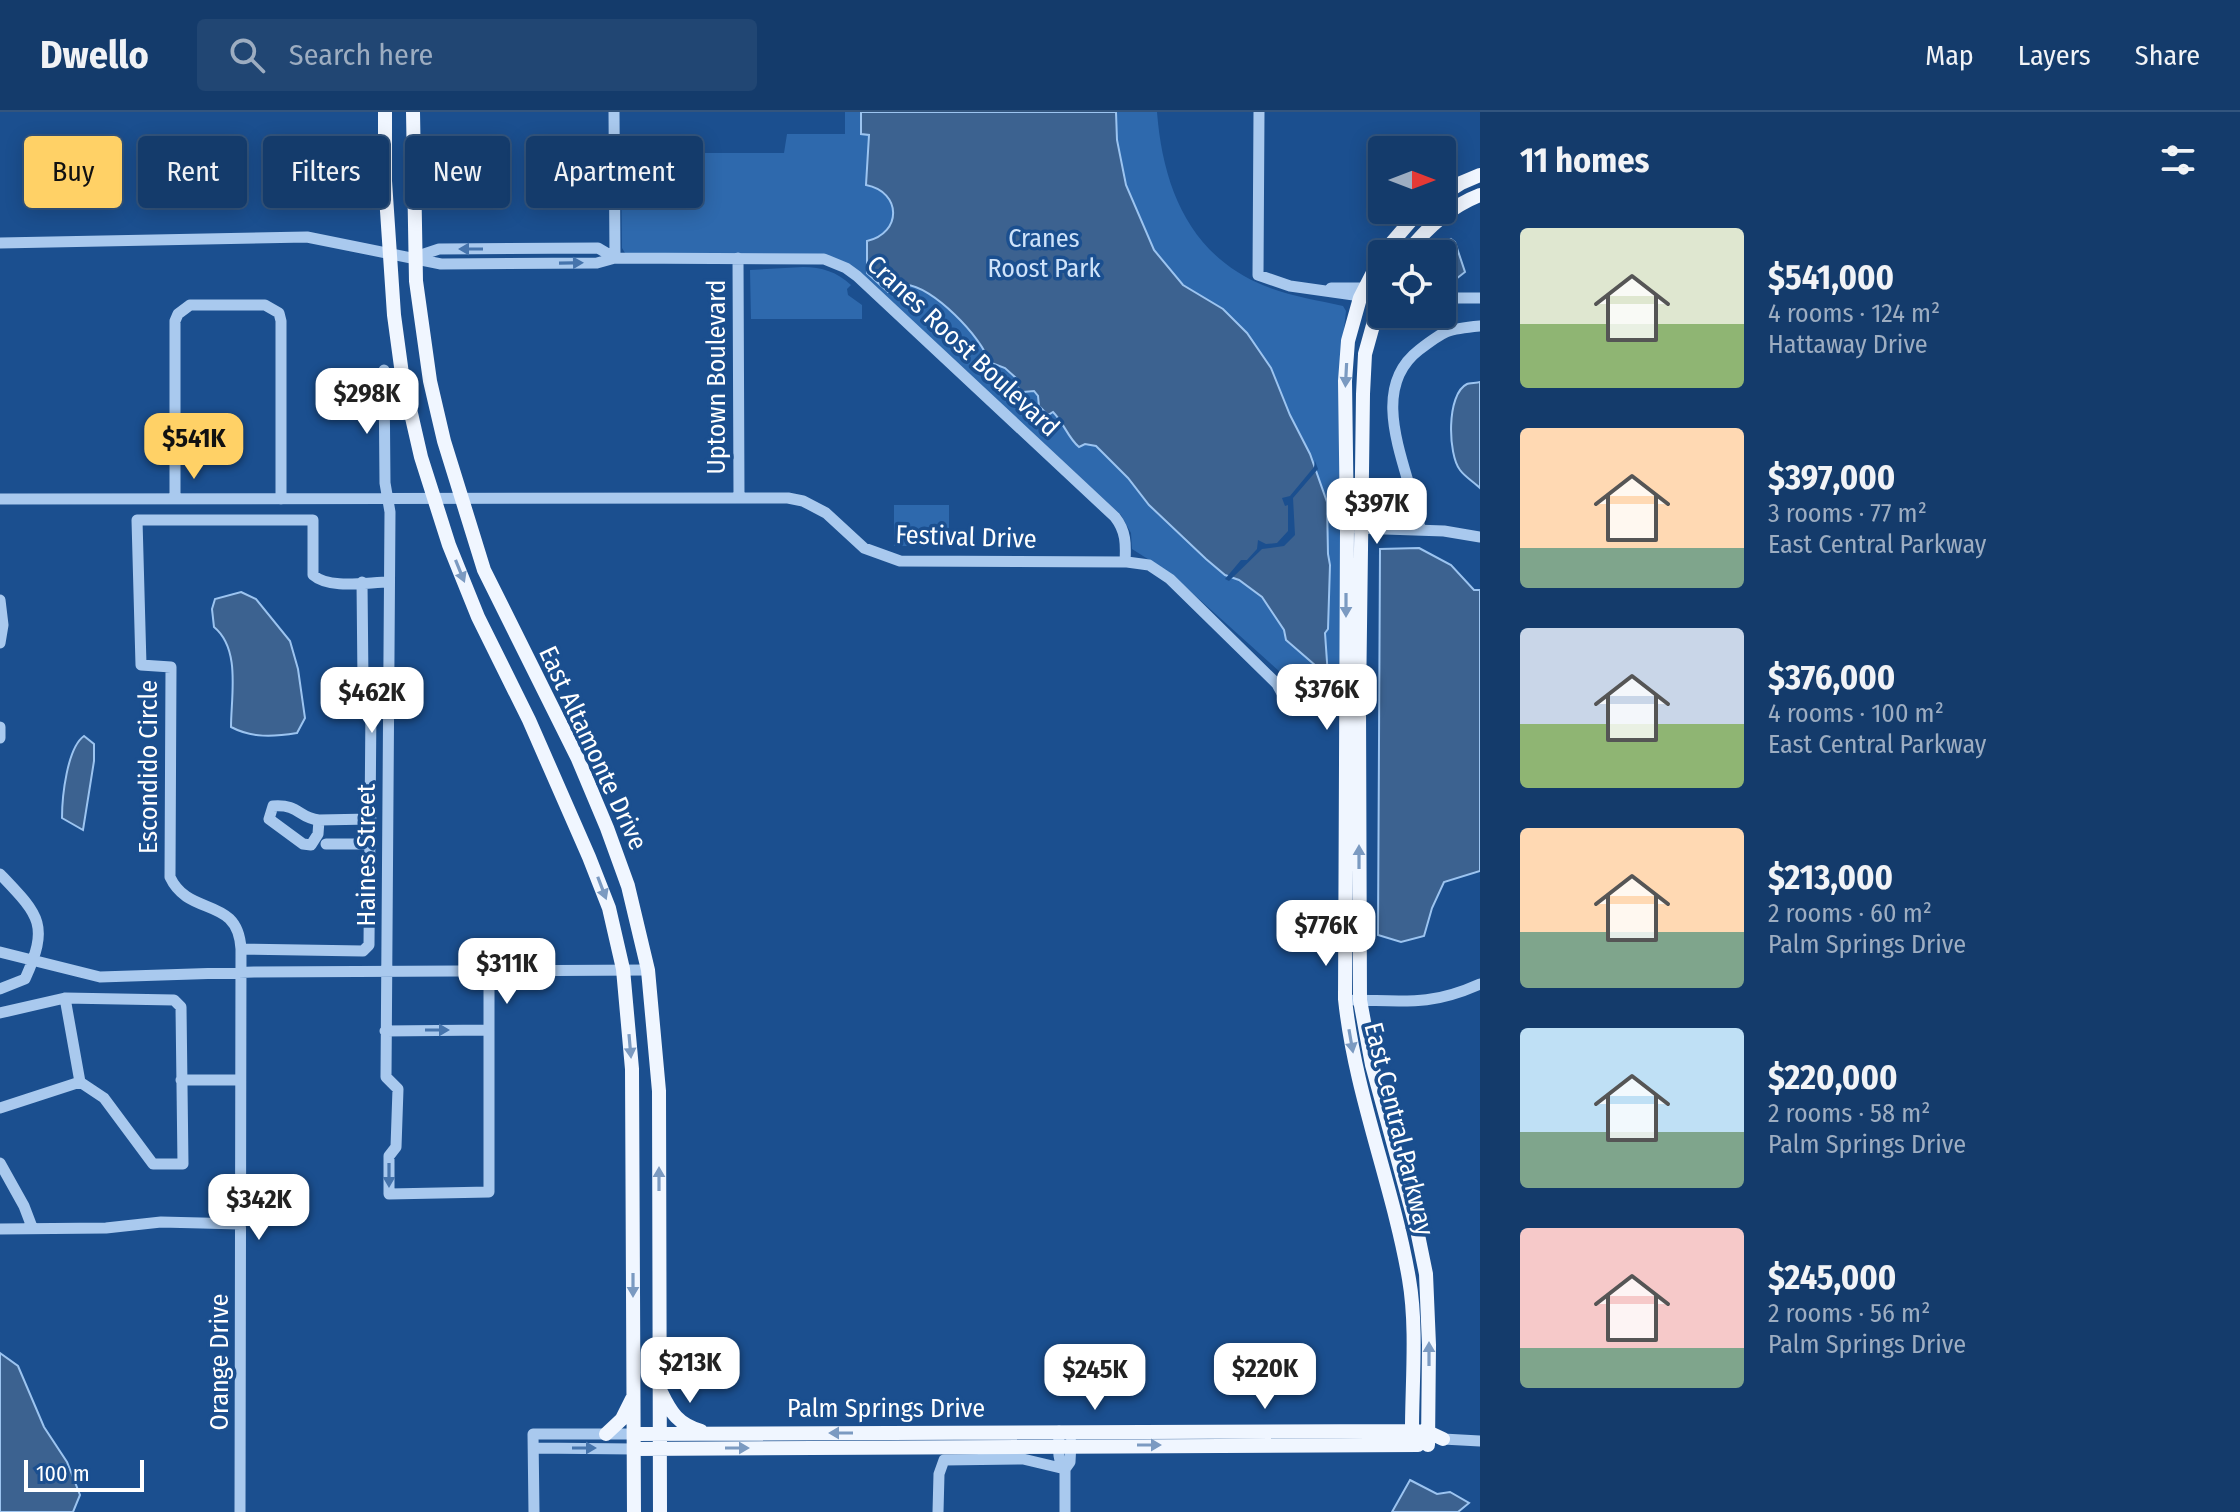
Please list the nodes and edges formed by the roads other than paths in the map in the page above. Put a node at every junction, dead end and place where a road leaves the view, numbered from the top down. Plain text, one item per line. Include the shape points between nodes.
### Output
1 (385, 112) edge
2 (413, 112) edge
3 (614, 112) edge
4 (1259, 112) edge
5 (1480, 175) edge
6 (1456, 186) edge
7 (1480, 195) edge
8 (1408, 224) edge
9 (1394, 240) edge
10 (1419, 240) edge
11 (0, 243) edge
12 (389, 255) junction
13 (414, 257) junction
14 (615, 258) junction
15 (738, 258) junction
16 (1368, 281) edge
17 (1362, 292) junction
18 (1368, 293) edge
19 (1456, 297) edge
20 (1480, 298) edge
21 (1480, 326) edge
22 (1372, 328) edge
23 (384, 370) dead end
24 (739, 496) junction
25 (460, 497) junction
26 (388, 498) junction
27 (433, 498) junction
28 (0, 499) edge
29 (175, 499) junction
30 (281, 499) junction
31 (1354, 528) junction
32 (1420, 530) junction
33 (1480, 537) edge
34 (1125, 562) junction
35 (362, 582) junction
36 (389, 582) junction
37 (0, 600) edge
38 (0, 643) edge
39 (1352, 698) junction
40 (0, 727) edge
41 (0, 738) edge
42 (371, 819) junction
43 (319, 820) junction
44 (326, 844) dead end
45 (371, 844) junction
46 (0, 874) edge
47 (241, 949) junction
48 (0, 952) edge
49 (34, 959) junction
50 (623, 969) junction
51 (648, 970) junction
52 (385, 971) junction
53 (239, 973) junction
54 (489, 977) junction
55 (1480, 984) edge
56 (0, 989) edge
57 (65, 998) junction
58 (1353, 1000) junction
59 (0, 1013) edge
60 (489, 1030) junction
61 (385, 1031) junction
62 (181, 1080) junction
63 (240, 1080) junction
64 (80, 1082) junction
65 (0, 1108) edge
66 (0, 1163) edge
67 (633, 1207) junction
68 (659, 1207) junction
69 (241, 1224) junction
70 (32, 1227) junction
71 (0, 1229) edge
72 (659, 1388) junction
73 (634, 1395) junction
74 (606, 1434) junction
75 (711, 1434) junction
76 (1065, 1438) junction
77 (1412, 1438) junction
78 (1428, 1438) junction
79 (1443, 1439) joint
80 (634, 1441) junction
81 (659, 1441) junction
82 (1480, 1441) edge
83 (534, 1448) junction
84 (1065, 1469) junction
85 (240, 1512) edge
86 (534, 1512) edge
87 (634, 1512) edge
88 (660, 1512) edge
89 (938, 1512) edge
90 (1065, 1512) edge

1 - 12 main road, East Altamonte Drive
2 - 13 main road, East Altamonte Drive
3 - 14 street
4 - 17 street via 1258,275 1290,286
5 - 6 main road
7 - 10 main road via 1453,209
8 - 9 main road, East Central Parkway
11 - 12 street, Cranes Roost Boulevard via 307,237
12 - 13 street, Cranes Roost Boulevard
12 - 27 main road, East Altamonte Drive via 402,374
13 - 14 street, Cranes Roost Boulevard via 441,264 597,263
13 - 25 main road, East Altamonte Drive via 430,381
14 - 15 street, Cranes Roost Boulevard
15 - 24 street, Uptown Boulevard
15 - 34 street, Cranes Roost Boulevard via 824,259 857,276 1115,517 1124,530
16 - 17 main road, East Central Parkway
17 - 18 street
17 -> 31 main road, East Central Parkway via 1348,341 1345,381
19 - 20 street
21 - 32 street via 1447,329 1415,353 1401,367 1392,396 1395,435
22 - 31 main road, East Central Parkway via 1365,354
23 - 26 street, Haines Street
24 - 25 street, Festival Drive
24 - 34 street, Festival Drive via 803,501 826,513 864,548 900,561
25 - 27 street, Festival Drive
25 - 51 main road, East Altamonte Drive via 484,570 607,828 628,886
26 - 27 street, Festival Drive
26 - 30 street, Festival Drive
26 - 36 street, Haines Street
27 -> 50 main road, East Altamonte Drive via 478,617 589,857 609,908
28 - 29 street, Festival Drive
29 - 30 street, Festival Drive
29 - 30 street via 178,314 190,305 265,305 279,313 281,321
31 - 32 street
31 - 39 main road, East Central Parkway
32 - 33 street
34 - 39 street, Festival Drive via 1149,565 1170,579 1277,684 1302,693
35 - 36 street, Escondido Circle
35 - 42 street via 363,682 371,704
35 - 47 street, Escondido Circle via 336,583 313,575 313,520 137,520 141,665 171,667 170,877 176,891 234,920
36 - 52 street, Haines Street
37 - 38 street
39 - 58 main road, East Central Parkway
40 - 41 street
42 - 43 street
42 - 45 street
43 - 43 street via 289,805 273,806 269,815 311,845
44 - 45 street
45 - 47 street via 369,945 363,951
46 - 49 street via 40,926
47 - 53 street, Escondido Circle
48 - 49 street
49 - 53 street via 100,977
49 - 56 street via 25,979
50 - 51 street
50 - 54 street
50 -> 67 main road, East Altamonte Drive via 632,1069
68 -> 51 main road, East Altamonte Drive via 659,1091
52 - 53 street
52 - 54 street
52 - 61 street, Haines Street
53 - 63 street, Orange Drive
54 - 60 street
55 - 58 street via 1436,1001
57 - 59 street
57 - 62 street via 174,1000 181,1007
57 - 64 street
58 -> 77 main road, East Central Parkway via 1354,1061 1410,1284
78 -> 58 main road, East Central Parkway via 1426,1274
61 -> 60 street
61 -> 60 street, Haines Street via 386,1077 398,1089 389,1194 489,1192
62 - 63 street
62 - 64 street via 183,1164 153,1164 104,1098
63 - 69 street, Orange Drive
64 - 65 street
66 - 70 street
67 - 68 main road
67 -> 73 main road, East Altamonte Drive
68 - 72 main road, East Altamonte Drive
69 - 70 street
69 - 85 street, Orange Drive
70 - 71 street
72 - 75 main road via 672,1416
72 - 81 main road, East Altamonte Drive
73 - 74 main road via 622,1419
73 - 80 main road, East Altamonte Drive
74 - 80 street, Palm Springs Drive
74 - 83 street, Palm Springs Drive via 533,1434
76 -> 75 main road, Palm Springs Drive
75 - 81 main road, Palm Springs Drive
76 - 77 main road, Palm Springs Drive
81 -> 76 main road, Palm Springs Drive
76 - 84 street via 1060,1464
77 - 78 main road, Palm Springs Drive
78 - 79 main road, Palm Springs Drive
79 - 82 street, Palm Springs Drive
80 - 81 main road, Palm Springs Drive
83 -> 80 street, Palm Springs Drive
80 - 87 main road, East Altamonte Drive
81 - 88 main road, East Altamonte Drive
83 - 86 street, Palm Springs Drive
84 - 89 street via 1023,1459 944,1460
84 - 90 street

